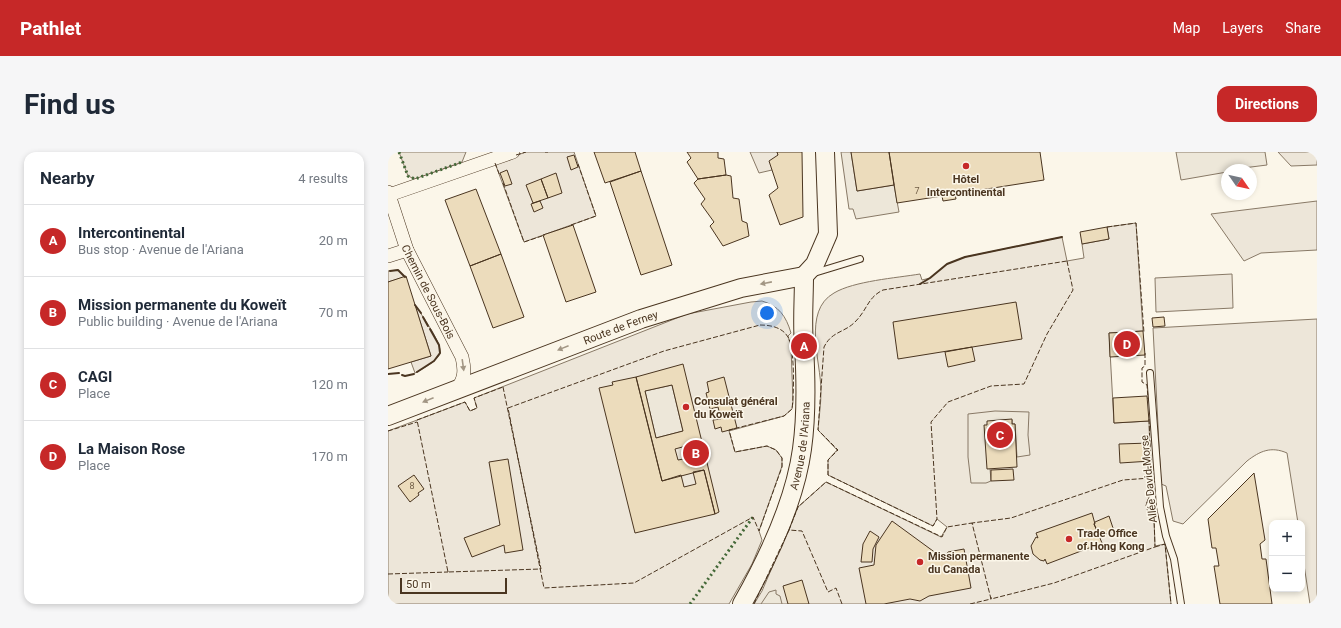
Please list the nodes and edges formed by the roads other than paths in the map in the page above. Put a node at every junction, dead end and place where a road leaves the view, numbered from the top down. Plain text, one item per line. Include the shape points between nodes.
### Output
1 (513, 152) edge
2 (825, 152) edge
3 (389, 194) edge
4 (407, 250) junction
5 (388, 256) edge
6 (860, 259) dead end
7 (804, 276) junction
8 (1150, 374) dead end
9 (457, 388) junction
10 (388, 416) edge
11 (742, 604) edge
12 (1182, 604) edge

1 - 3 street
2 - 7 street via 828,234 815,264
3 - 4 street, Chemin de Sous-Bois
4 - 5 street
4 -> 9 street, Chemin de Sous-Bois via 462,357 465,368 463,381
6 - 7 lane, Route de Ferney
7 -> 9 street, Route de Ferney via 741,288 649,317
7 - 11 street, Avenue de l'Ariana via 807,386 802,451 787,506 773,543
8 - 12 lane, Allée David-Morse via 1160,507 1174,559
9 -> 10 street, Route de Ferney

